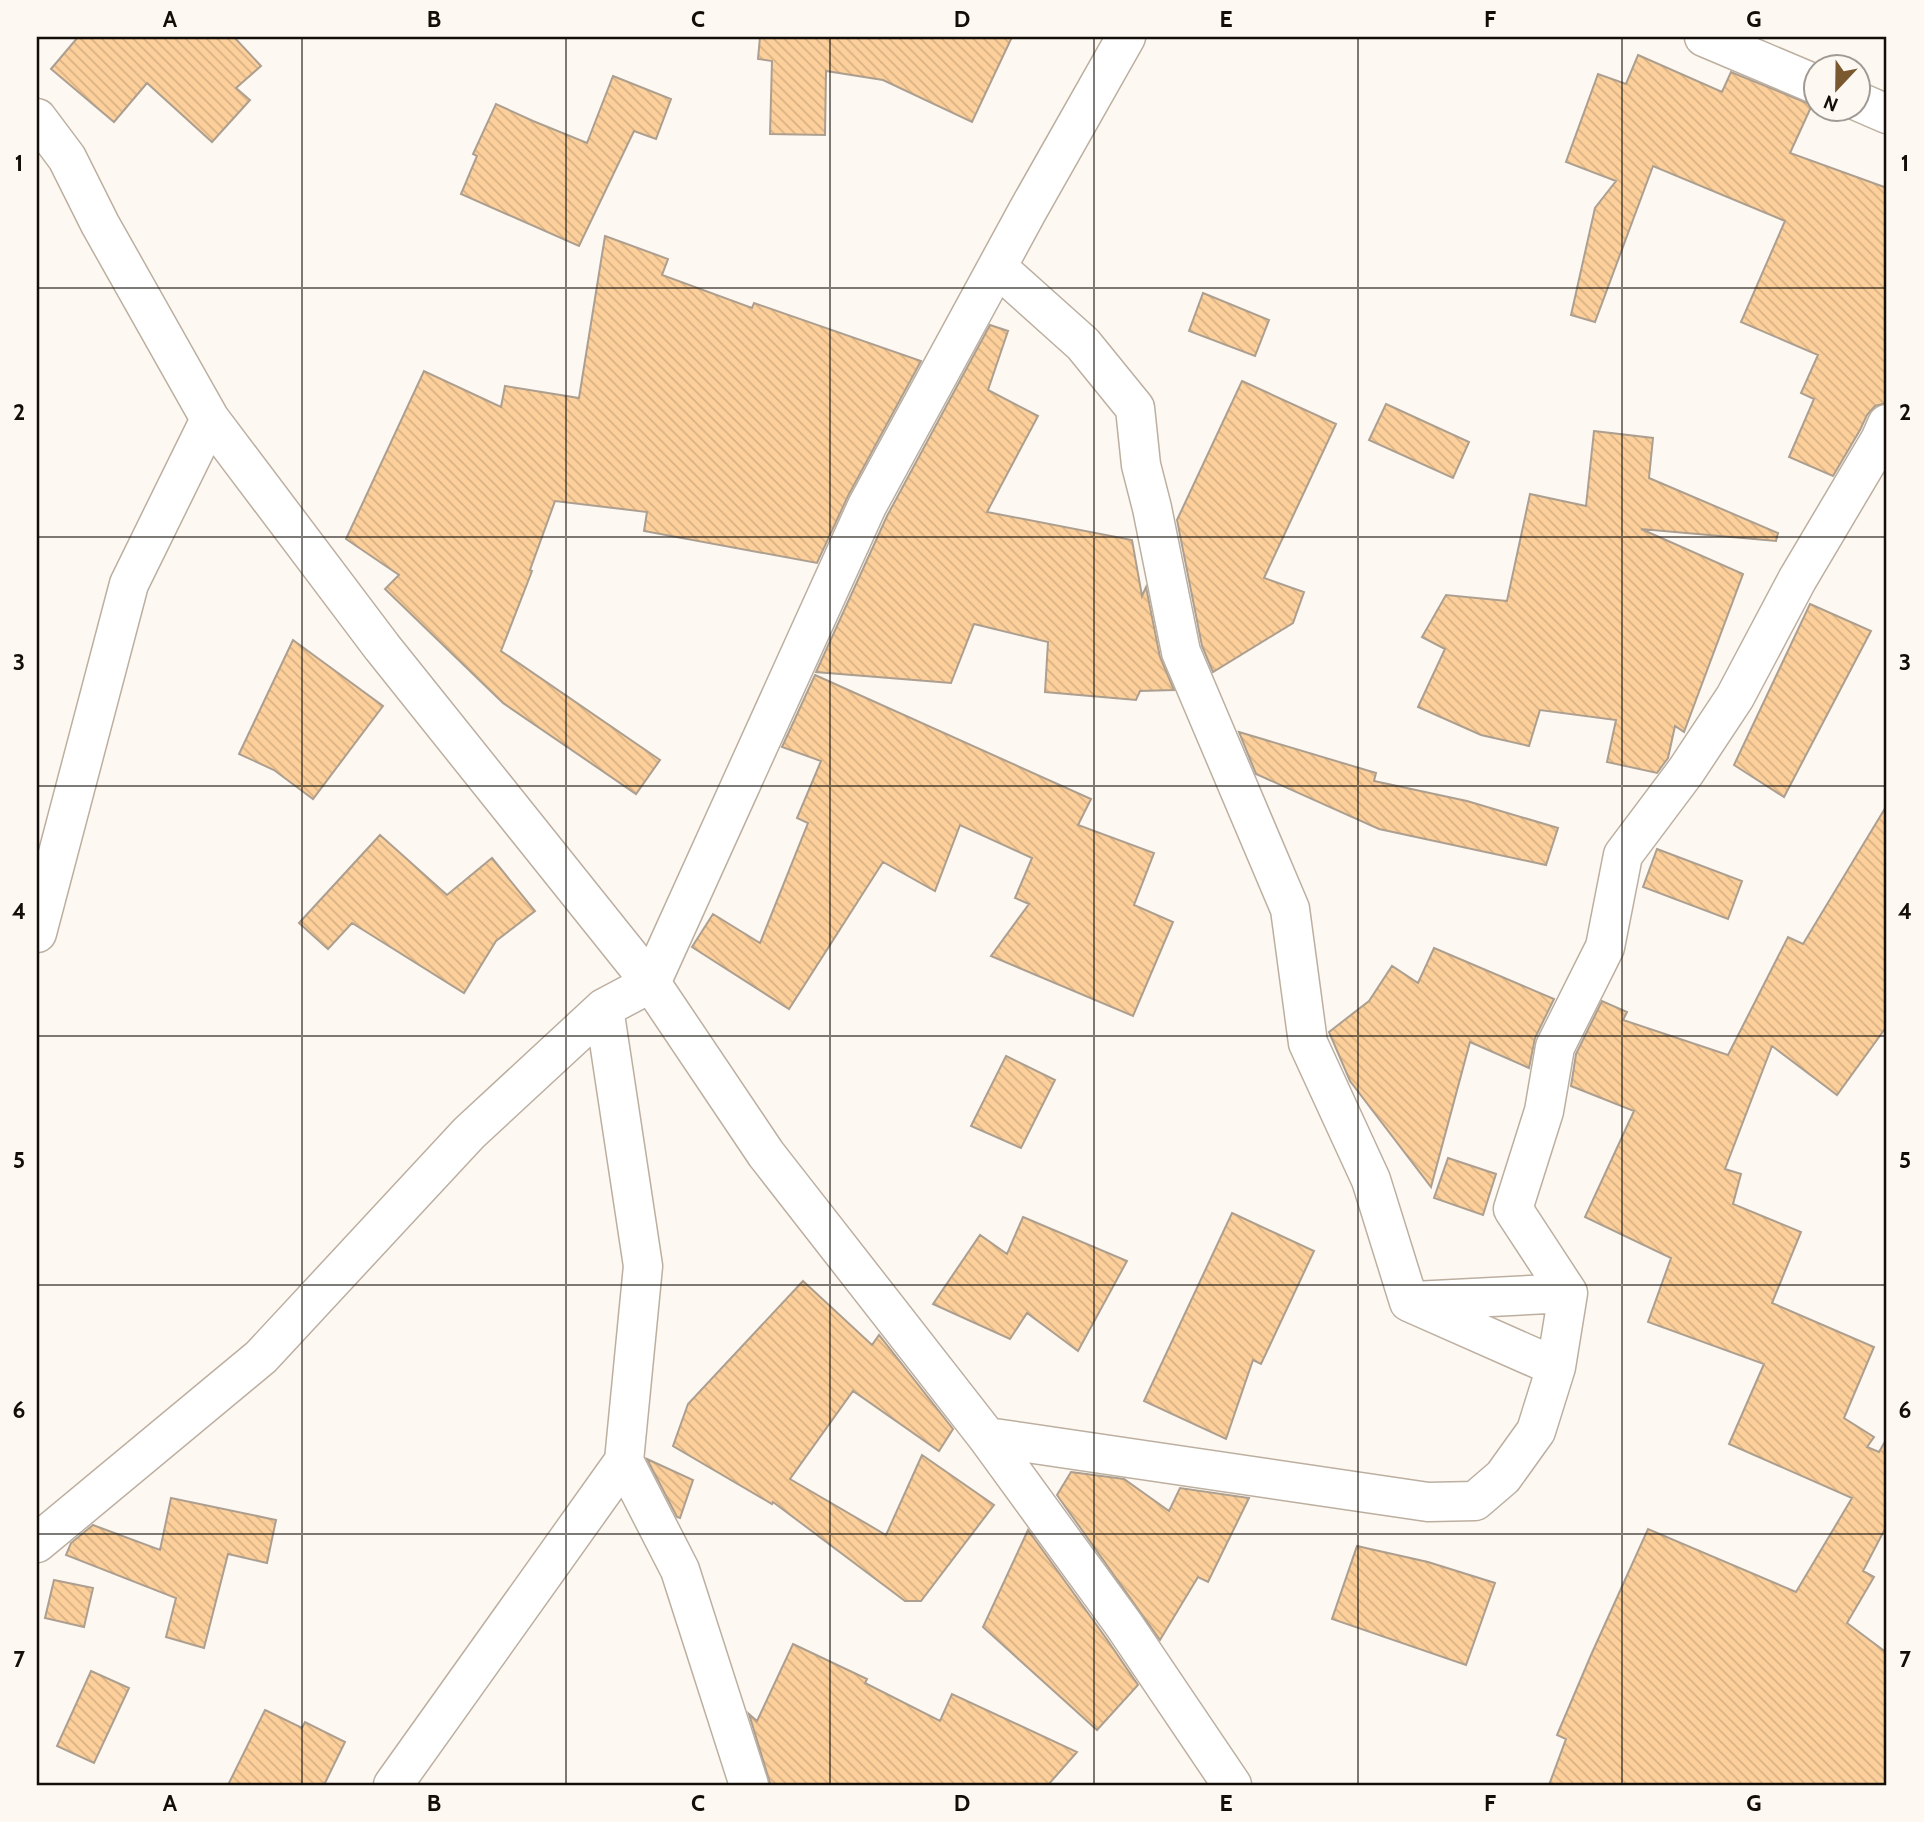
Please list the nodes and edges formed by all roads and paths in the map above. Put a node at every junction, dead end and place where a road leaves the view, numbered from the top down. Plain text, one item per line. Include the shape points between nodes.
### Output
1 (1126, 37) edge
2 (1704, 37) edge
3 (1801, 78) edge
4 (37, 118) edge
5 (997, 267) junction
6 (210, 419) junction
7 (1887, 424) edge
8 (37, 933) edge
9 (651, 983) junction
10 (604, 1008) junction
11 (1568, 1293) junction
12 (1409, 1301) junction
13 (1556, 1367) junction
14 (987, 1437) junction
15 (624, 1461) junction
16 (37, 1543) edge
17 (393, 1785) edge
18 (749, 1785) edge
19 (1232, 1785) edge

1 - 5 street
2 - 3 street
4 - 6 street via 67,158
5 - 9 street via 867,506
5 - 12 street via 1083,344 1135,408 1141,465 1181,652 1290,909 1308,1043 1371,1180
6 - 8 street via 129,584
6 - 9 street via 382,647
7 - 11 street via 1735,696 1623,855 1605,947 1555,1047 1545,1111 1513,1209
9 - 10 street
9 - 14 street via 766,1154
10 - 15 street via 643,1266
10 - 16 street via 469,1133 261,1357
11 - 12 street
11 - 13 street
12 - 13 street
13 - 14 street via 1536,1431 1503,1477 1475,1501 1428,1502
14 - 19 street via 1124,1625
15 - 17 street
15 - 18 street via 680,1570

